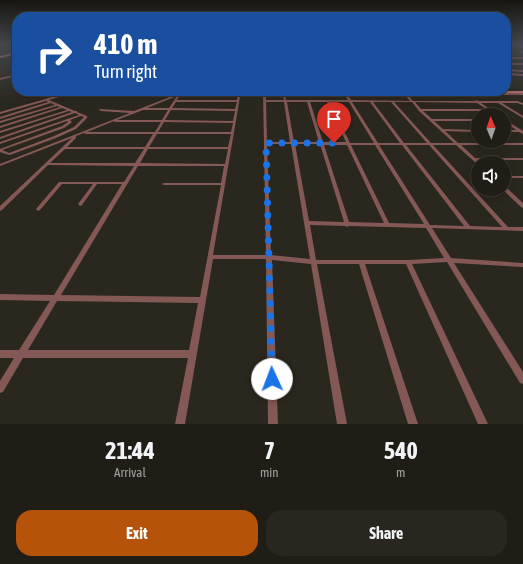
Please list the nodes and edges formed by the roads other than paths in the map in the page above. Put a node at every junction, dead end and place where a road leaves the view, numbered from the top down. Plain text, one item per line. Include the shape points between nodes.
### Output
1 (511, 70) edge
2 (523, 71) edge
3 (511, 74) edge
4 (523, 75) edge
5 (12, 78) edge
6 (0, 79) edge
7 (511, 94) edge
8 (521, 94) edge
9 (59, 96) edge
10 (171, 96) edge
11 (177, 96) edge
12 (239, 96) edge
13 (264, 96) edge
14 (285, 96) edge
15 (347, 96) edge
16 (408, 96) edge
17 (468, 96) edge
18 (46, 100) junction
19 (175, 101) junction
20 (238, 101) junction
21 (264, 101) junction
22 (286, 101) junction
23 (308, 101) junction
24 (328, 101) junction
25 (350, 101) junction
26 (371, 101) junction
27 (391, 101) junction
28 (412, 101) junction
29 (476, 101) junction
30 (51, 102) junction
31 (498, 102) junction
32 (523, 104) edge
33 (57, 105) junction
34 (62, 107) junction
35 (486, 108) edge
36 (142, 109) junction
37 (69, 110) junction
38 (101, 110) dead end
39 (169, 110) junction
40 (237, 110) junction
41 (420, 110) junction
42 (471, 110) edge
43 (7, 111) junction
44 (133, 111) junction
45 (76, 112) junction
46 (0, 113) edge
47 (13, 114) junction
48 (82, 115) junction
49 (18, 117) junction
50 (523, 117) edge
51 (0, 118) edge
52 (24, 120) junction
53 (68, 120) junction
54 (431, 120) junction
55 (471, 120) edge
56 (112, 121) junction
57 (0, 122) edge
58 (162, 122) junction
59 (235, 122) junction
60 (30, 123) junction
61 (511, 125) edge
62 (36, 126) junction
63 (0, 127) edge
64 (41, 129) junction
65 (442, 130) junction
66 (471, 131) edge
67 (511, 131) edge
68 (0, 132) edge
69 (522, 132) edge
70 (48, 133) junction
71 (155, 133) junction
72 (233, 133) junction
73 (79, 134) junction
74 (55, 137) junction
75 (0, 138) edge
76 (0, 143) edge
77 (266, 143) junction
78 (292, 143) junction
79 (320, 143) junction
80 (347, 143) junction
81 (377, 144) junction
82 (404, 144) junction
83 (430, 144) junction
84 (458, 144) junction
85 (523, 144) edge
86 (63, 148) junction
87 (146, 148) junction
88 (230, 148) junction
89 (0, 150) edge
90 (471, 156) edge
91 (511, 159) edge
92 (523, 159) edge
93 (47, 164) junction
94 (137, 164) junction
95 (0, 165) edge
96 (227, 165) junction
97 (511, 176) edge
98 (523, 176) edge
99 (96, 183) junction
100 (125, 183) junction
101 (164, 184) dead end
102 (223, 184) junction
103 (511, 195) edge
104 (80, 204) dead end
105 (523, 206) edge
106 (0, 209) edge
107 (38, 209) dead end
108 (306, 223) junction
109 (347, 225) junction
110 (387, 225) junction
111 (428, 226) junction
112 (468, 227) junction
113 (506, 228) junction
114 (523, 229) edge
115 (210, 257) junction
116 (268, 257) junction
117 (449, 260) junction
118 (314, 262) junction
119 (361, 262) junction
120 (408, 262) junction
121 (523, 265) edge
122 (0, 297) edge
123 (56, 298) junction
124 (202, 300) junction
125 (0, 354) edge
126 (22, 354) junction
127 (192, 354) junction
128 (523, 380) edge
129 (0, 389) edge
130 (180, 424) edge
131 (273, 424) edge
132 (342, 424) edge
133 (413, 424) edge
134 (483, 424) edge

1 - 2 street
3 - 4 street
5 - 6 street
7 - 8 main road
9 - 18 street
10 - 36 street
11 - 19 street
12 - 20 street
13 - 21 street
14 - 22 street
15 - 25 street
16 - 28 street
17 - 29 street
18 - 30 street
18 - 43 street
19 - 20 street
19 - 39 street
20 - 40 street
21 - 22 street
21 - 77 street
22 - 23 street
22 - 78 street
23 - 24 street
23 - 79 street
24 - 25 street
24 - 80 street
25 - 26 street
25 - 81 street
26 - 27 street
26 - 82 street
27 - 28 street
27 - 83 street
28 - 29 street
28 - 41 street
29 - 31 street
29 - 35 street
30 - 33 street
30 - 47 street
31 - 32 street
31 - 50 street
33 - 34 street
33 - 49 street
34 - 37 street
34 - 52 street
36 - 39 street
36 - 44 street
37 - 45 street
37 - 60 street
38 - 44 street
39 - 40 street
39 - 58 street
40 - 59 street
41 - 42 street
41 - 54 street
43 - 46 street
43 - 47 street
44 - 56 street
45 - 48 street
45 - 62 street
47 - 49 street
47 - 51 street
48 - 53 street
48 - 74 street via 86,118 75,128
49 - 52 street
49 - 57 street
52 - 60 street
52 - 63 street
53 - 64 street
53 - 70 street via 70,122 65,126
54 - 55 street
54 - 65 street
56 - 58 street
56 - 73 street
58 - 59 street
58 - 71 street
59 - 72 street
60 - 62 street
60 - 68 street
61 - 69 street
62 - 64 street
62 - 75 street
64 - 70 street
64 - 76 street
65 - 66 street
65 - 84 street
67 - 69 street
70 - 74 street
70 - 89 street
71 - 72 street
71 - 73 street
71 - 87 street
72 - 88 street
73 - 86 street
73 - 95 street
74 - 89 street via 9,154 4,154
77 - 78 street
77 - 116 street
78 - 79 street
78 - 108 street
79 - 80 street
79 - 109 street
80 - 81 street
80 - 110 street
81 - 82 street
81 - 111 street
82 - 83 street
82 - 112 street
83 - 84 street
83 - 113 street
84 - 85 street
84 - 90 street
86 - 87 street
86 - 93 street
87 - 88 street
87 - 94 street
88 - 96 street
91 - 92 street
93 - 94 street
93 - 106 street
94 - 96 street
94 - 100 street
96 - 102 street
97 - 98 street
99 - 100 street
99 - 104 street
99 - 107 street via 61,183
100 - 123 street
101 - 102 street
102 - 115 street
103 - 105 street
108 - 109 street
108 - 118 street
109 - 110 street
110 - 111 street
111 - 112 street
111 - 117 street
112 - 113 street
113 - 114 street
115 - 116 street
115 - 124 street
116 - 118 street
116 - 131 street
117 - 120 street
117 - 121 street
117 - 128 street
118 - 119 street
118 - 132 street
119 - 120 street
119 - 133 street
120 - 134 street
122 - 123 street
123 - 124 street
123 - 126 street
124 - 127 street
125 - 126 street
126 - 127 street
126 - 129 street
127 - 130 street

